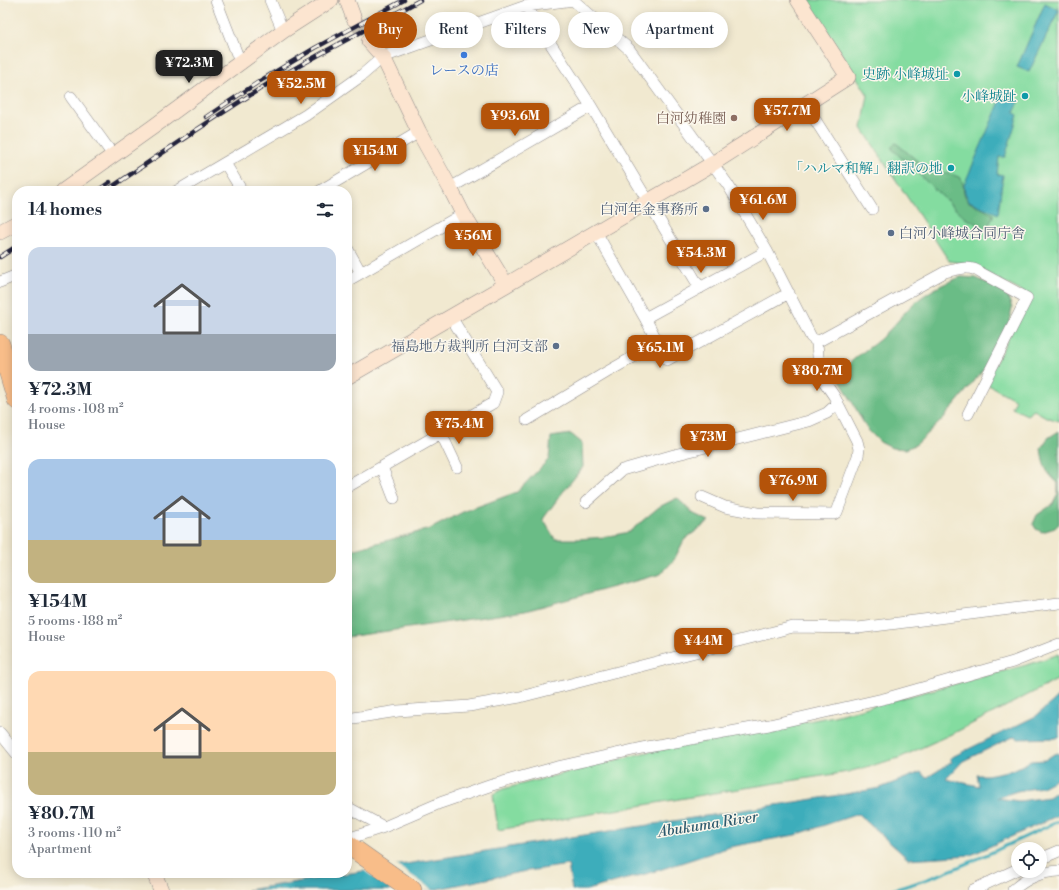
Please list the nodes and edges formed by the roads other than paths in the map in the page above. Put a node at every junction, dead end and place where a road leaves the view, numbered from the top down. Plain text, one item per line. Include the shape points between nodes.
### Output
1 (216, 0) edge
2 (270, 0) edge
3 (331, 0) edge
4 (347, 0) edge
5 (574, 0) edge
6 (798, 0) edge
7 (526, 6) junction
8 (354, 19) tunnel mouth
9 (283, 31) junction
10 (375, 48) tunnel mouth
11 (383, 57) junction
12 (240, 62) junction
13 (71, 97) dead end
14 (805, 104) junction
15 (591, 106) junction
16 (419, 132) junction
17 (113, 155) junction
18 (225, 163) junction
19 (712, 164) junction
20 (70, 186) edge
21 (186, 186) edge
22 (239, 186) edge
23 (328, 186) edge
24 (450, 188) junction
25 (649, 202) junction
26 (872, 210) dead end
27 (463, 214) junction
28 (12, 226) edge
29 (0, 232) edge
30 (596, 232) junction
31 (767, 251) junction
32 (352, 257) edge
33 (361, 273) junction
34 (12, 277) edge
35 (352, 278) edge
36 (0, 282) edge
37 (506, 285) junction
38 (700, 288) junction
39 (789, 293) junction
40 (452, 317) junction
41 (645, 318) junction
42 (817, 342) junction
43 (658, 343) junction
44 (0, 344) edge
45 (352, 374) edge
46 (12, 384) edge
47 (838, 403) junction
48 (968, 414) dead end
49 (528, 420) dead end
50 (441, 433) junction
51 (382, 467) junction
52 (456, 467) dead end
53 (352, 484) edge
54 (702, 497) dead end
55 (394, 498) dead end
56 (586, 502) dead end
57 (1059, 603) edge
58 (1059, 644) edge
59 (352, 718) edge
60 (0, 733) edge
61 (12, 748) edge
62 (352, 810) edge
63 (384, 827) junction
64 (352, 838) edge
65 (352, 848) edge
66 (1059, 851) edge
67 (1047, 856) edge
68 (1059, 871) edge
69 (1011, 872) edge
70 (412, 890) edge
71 (973, 890) edge
72 (1013, 890) edge

1 - 12 street
2 - 9 street
3 - 9 street
4 - 8 street
5 - 7 street
5 - 19 street via 629,49
6 - 14 street via 848,77
7 - 11 street
7 - 15 street
9 - 12 street
10 - 11 street
11 - 16 street
11 - 18 street via 306,115
12 - 17 street
13 - 17 street
14 - 19 street
14 - 26 street
15 - 24 street
15 - 25 street
16 - 23 street
16 - 24 street
17 - 20 street
18 - 21 street
18 - 22 street
19 - 25 street
19 - 31 street via 728,185
24 - 27 street
25 - 30 street
25 - 38 street
27 - 33 street
27 - 37 street
28 - 29 street
30 - 37 street
30 - 41 street
31 - 38 street
31 - 39 street
32 - 33 street
33 - 35 street
34 - 36 street
37 - 40 street
38 - 41 street
39 - 42 street via 811,337
39 - 43 street via 667,360
40 - 45 street
40 - 50 street via 498,392 493,403
41 - 43 street
42 - 47 street via 821,377
42 - 48 street via 945,272 962,267 977,270 1027,298
43 - 49 street
44 - 46 highway
47 - 54 street via 859,449 837,512 757,513 725,508
47 - 56 street via 827,413 809,421 622,470
50 - 51 street
50 - 52 street
51 - 53 street
51 - 55 street
57 - 59 street via 858,628 793,627 520,698
58 - 63 street via 1013,662 887,698 769,725 642,748 557,767 440,803
60 - 61 street
62 - 63 street
63 - 64 street
65 - 70 highway
66 - 67 street
68 - 72 street via 1029,878
69 - 71 street

